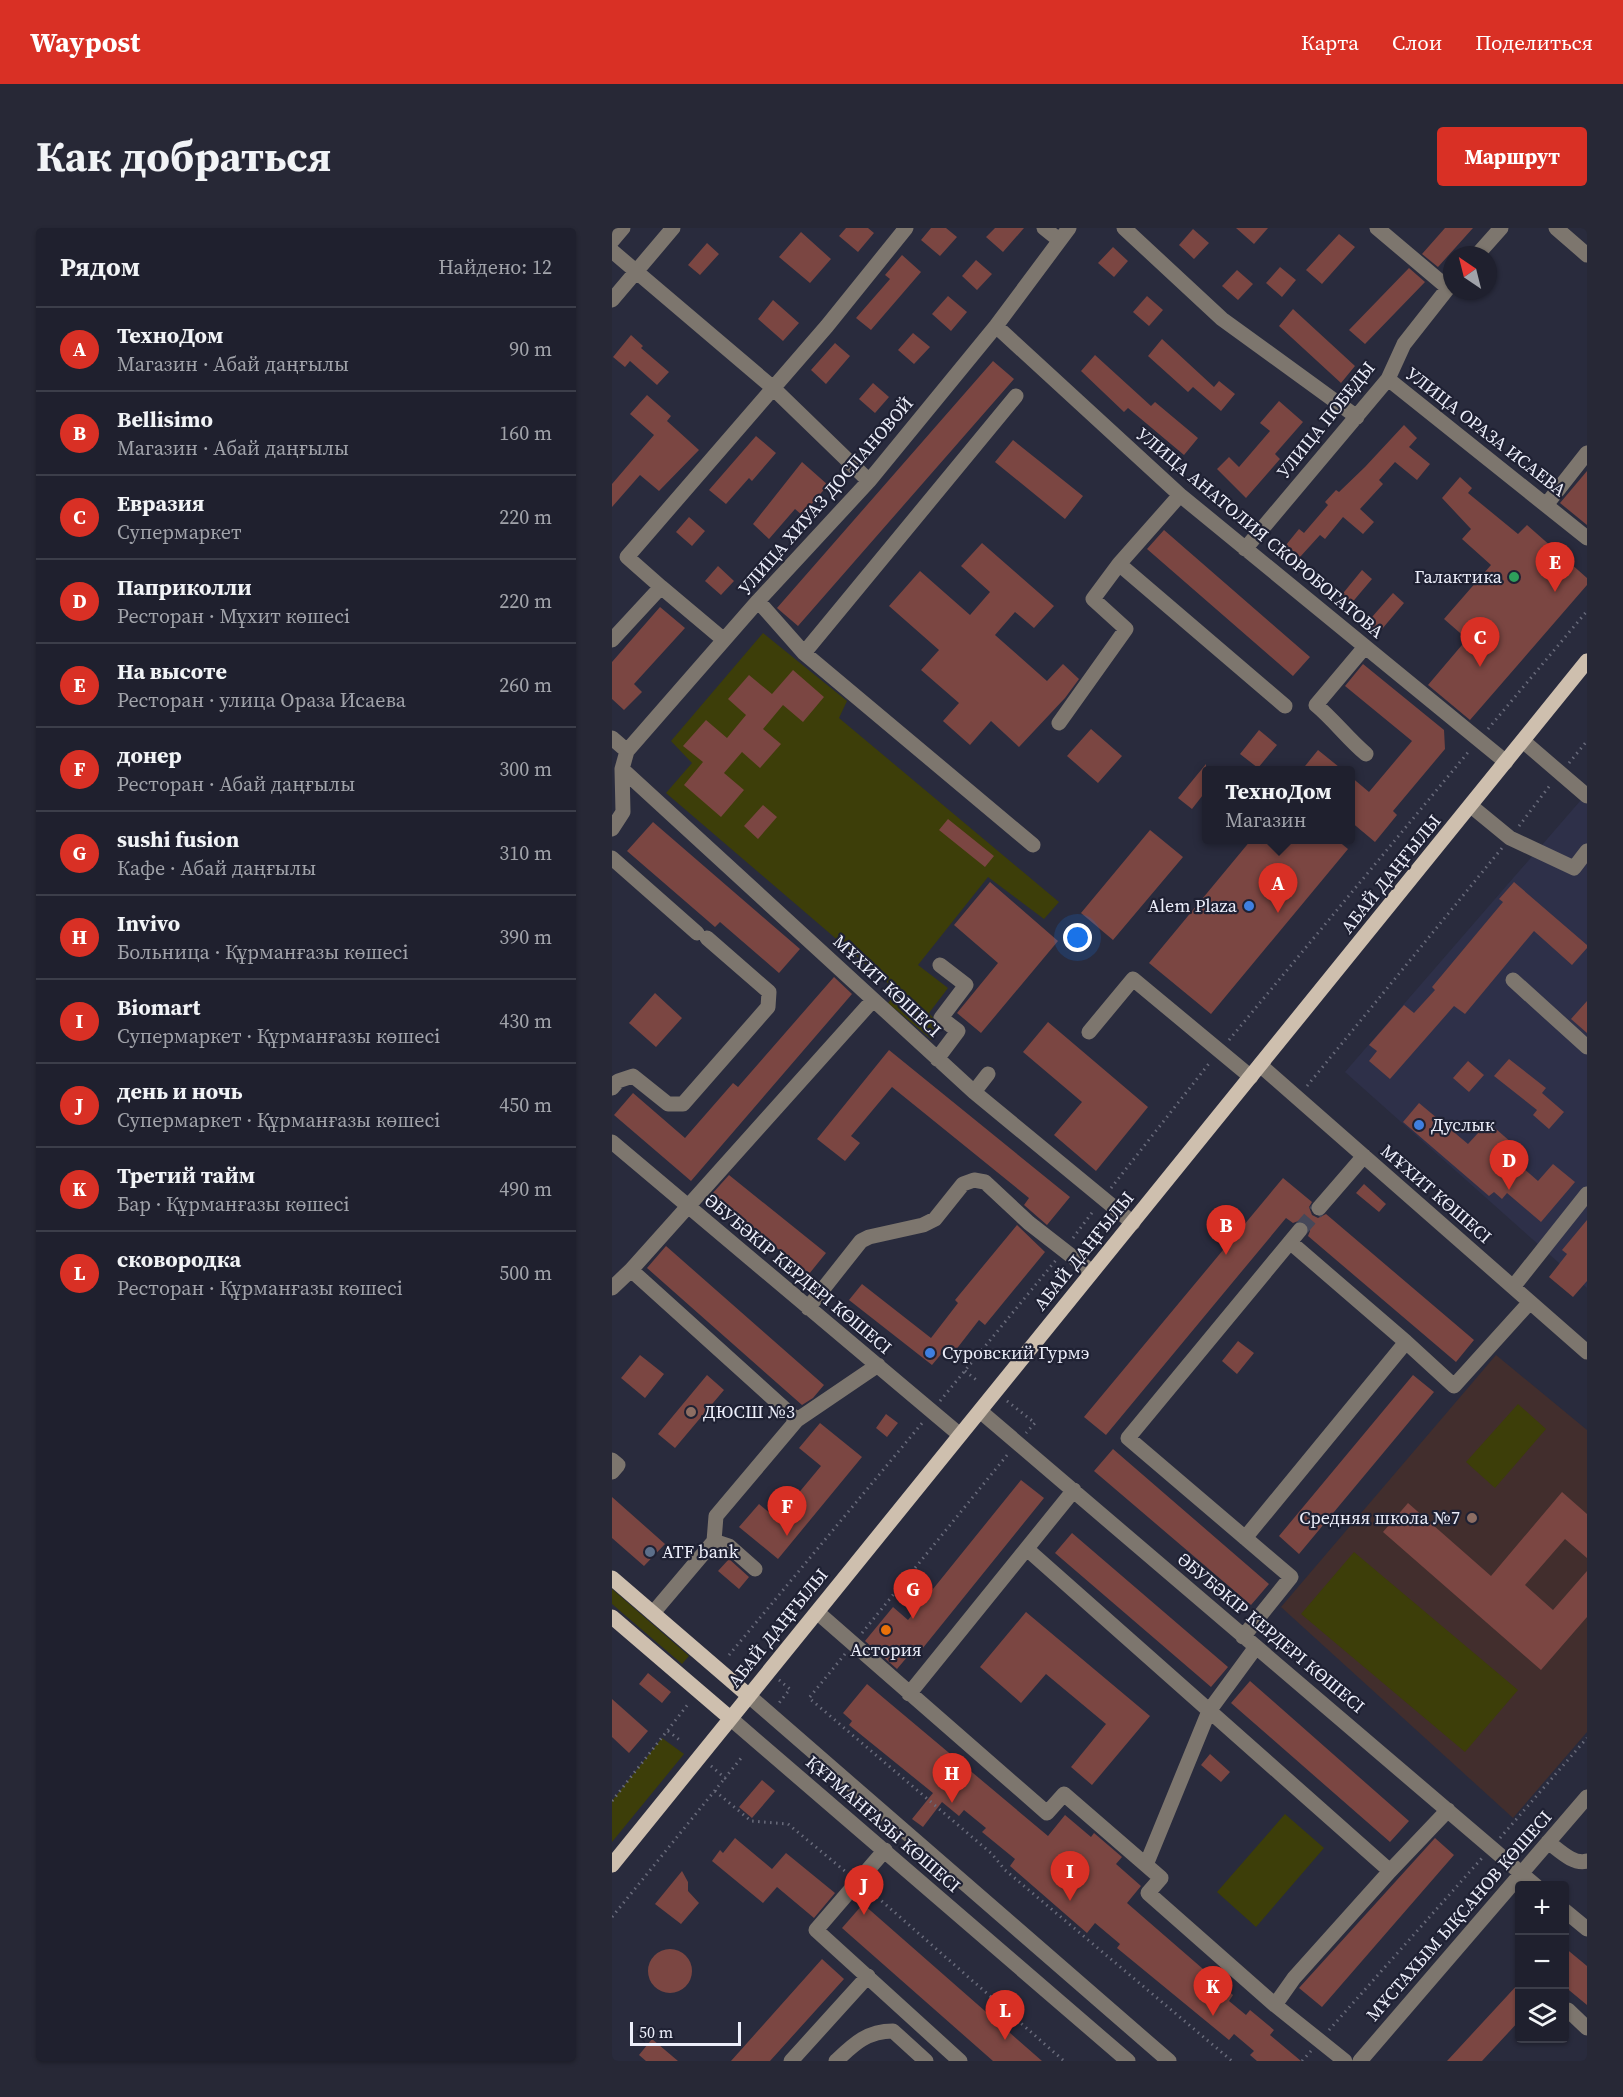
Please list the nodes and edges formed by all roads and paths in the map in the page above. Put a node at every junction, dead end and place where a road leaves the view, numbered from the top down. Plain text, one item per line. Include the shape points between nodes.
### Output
1 (623, 228) edge
2 (673, 228) edge
3 (906, 228) edge
4 (1044, 228) edge
5 (1069, 228) edge
6 (1124, 228) edge
7 (1377, 228) edge
8 (1501, 228) edge
9 (1556, 228) edge
10 (1059, 240) junction
11 (612, 241) edge
12 (1485, 246) edge
13 (612, 251) edge
14 (1587, 255) edge
15 (636, 271) junction
16 (1443, 280) edge
17 (1443, 294) edge
18 (612, 300) edge
19 (996, 326) junction
20 (1388, 379) junction
21 (772, 387) junction
22 (1016, 396) dead end
23 (1357, 417) junction
24 (1587, 453) edge
25 (869, 481) junction
26 (1180, 495) junction
27 (1546, 505) junction
28 (1587, 538) edge
29 (1245, 549) junction
30 (1119, 564) junction
31 (661, 587) junction
32 (758, 601) junction
33 (1587, 611) edge
34 (612, 640) edge
35 (724, 640) junction
36 (1364, 648) junction
37 (804, 653) junction
38 (1587, 663) edge
39 (1285, 706) dead end
40 (1059, 723) dead end
41 (612, 738) edge
42 (1479, 740) junction
43 (1523, 741) junction
44 (1587, 741) edge
45 (627, 751) junction
46 (1366, 754) dead end
47 (1506, 762) junction
48 (622, 769) junction
49 (1560, 773) junction
50 (1587, 796) edge
51 (1471, 806) junction
52 (612, 830) edge
53 (1510, 838) junction
54 (1033, 845) dead end
55 (1587, 851) edge
56 (612, 858) edge
57 (940, 965) dead end
58 (1513, 980) dead end
59 (873, 1000) junction
60 (1089, 1032) dead end
61 (1587, 1047) edge
62 (1219, 1051) junction
63 (937, 1059) junction
64 (1256, 1071) junction
65 (988, 1074) dead end
66 (1307, 1086) dead end
67 (612, 1088) edge
68 (974, 1092) junction
69 (612, 1142) edge
70 (1364, 1156) junction
71 (1587, 1194) edge
72 (1103, 1198) junction
73 (687, 1207) junction
74 (1319, 1208) tunnel mouth
75 (1133, 1222) junction
76 (1300, 1230) tunnel mouth
77 (1290, 1242) junction
78 (1064, 1251) junction
79 (631, 1270) junction
80 (1092, 1272) junction
81 (1513, 1287) junction
82 (612, 1288) edge
83 (1530, 1302) junction
84 (808, 1308) junction
85 (1406, 1342) junction
86 (1585, 1347) edge
87 (878, 1365) junction
88 (965, 1371) junction
89 (979, 1382) dead end
90 (1007, 1401) dead end
91 (980, 1411) junction
92 (931, 1412) junction
93 (796, 1420) junction
94 (1026, 1433) dead end
95 (960, 1435) junction
96 (612, 1460) edge
97 (612, 1472) edge
98 (1074, 1490) junction
99 (1245, 1538) junction
100 (714, 1541) junction
101 (1028, 1550) junction
102 (755, 1569) dead end
103 (612, 1578) edge
104 (817, 1612) junction
105 (653, 1613) junction
106 (612, 1617) edge
107 (1243, 1637) junction
108 (1256, 1647) junction
109 (729, 1655) dead end
110 (779, 1680) dead end
111 (909, 1694) junction
112 (749, 1696) junction
113 (689, 1703) dead end
114 (778, 1705) dead end
115 (1209, 1711) junction
116 (730, 1718) junction
117 (668, 1730) junction
118 (1587, 1738) edge
119 (681, 1741) dead end
120 (742, 1757) dead end
121 (710, 1766) dead end
122 (725, 1778) junction
123 (715, 1791) junction
124 (1587, 1797) edge
125 (612, 1801) edge
126 (1448, 1810) junction
127 (1548, 1842) junction
128 (1492, 1847) junction
129 (885, 1850) junction
130 (1587, 1861) edge
131 (612, 1865) edge
132 (1146, 1865) junction
133 (1390, 1871) junction
134 (1522, 1873) junction
135 (858, 1881) junction
136 (1531, 1881) edge
137 (1569, 1914) edge
138 (612, 1917) edge
139 (1587, 1929) edge
140 (867, 1976) junction
141 (1275, 2005) junction
142 (1569, 2011) edge
143 (1587, 2028) edge
144 (1320, 2041) junction
145 (791, 2061) edge
146 (836, 2061) edge
147 (926, 2061) edge
148 (960, 2061) edge
149 (1064, 2061) edge
150 (1128, 2061) edge
151 (1169, 2061) edge
152 (1302, 2061) edge
153 (1345, 2061) edge
154 (1360, 2061) edge

1 - 11 street
2 - 15 street
3 - 21 street
4 - 10 street
5 - 10 street, УЛИЦА ХИУАЗ ДОСПАНОВОЙ
6 - 23 street via 1222,319
7 - 16 street
8 - 12 street
9 - 14 street
10 - 19 street, УЛИЦА ХИУАЗ ДОСПАНОВОЙ
13 - 15 street
15 - 18 street
15 - 21 street
17 - 20 street, УЛИЦА ПОБЕДЫ via 1404,344
19 - 25 street, УЛИЦА ХИУАЗ ДОСПАНОВОЙ
19 - 26 street, УЛИЦА АНАТОЛИЯ СКОРОБОГАТОВА
20 - 23 street, УЛИЦА ПОБЕДЫ
20 - 27 street, УЛИЦА ОРАЗА ИСАЕВА
21 - 25 street
21 - 31 street via 627,558
22 - 37 street
23 - 29 street, УЛИЦА ПОБЕДЫ
24 - 27 street
25 - 32 street, УЛИЦА ХИУАЗ ДОСПАНОВОЙ
26 - 29 street, УЛИЦА АНАТОЛИЯ СКОРОБОГАТОВА
26 - 30 street
27 - 28 street, УЛИЦА ОРАЗА ИСАЕВА
29 - 36 street, УЛИЦА АНАТОЛИЯ СКОРОБОГАТОВА
30 - 39 street
30 - 40 street via 1093,598 1126,629
31 - 34 street
31 - 35 street
32 - 35 street, УЛИЦА ХИУАЗ ДОСПАНОВОЙ
32 - 37 street
33 - 42 path
35 - 45 street, УЛИЦА ХИУАЗ ДОСПАНОВОЙ
36 - 42 street, УЛИЦА АНАТОЛИЯ СКОРОБОГАТОВА
36 - 46 street via 1316,705
37 - 54 street
38 - 43 main road, АБАЙ ДАҢҒЫЛЫ
41 - 45 street
42 - 47 street, УЛИЦА АНАТОЛИЯ СКОРОБОГАТОВА
42 - 62 path
43 - 47 main road, АБАЙ ДАҢҒЫЛЫ
43 - 49 street
44 - 49 path
45 - 48 street, УЛИЦА ХИУАЗ ДОСПАНОВОЙ
47 - 51 main road, АБАЙ ДАҢҒЫЛЫ
48 - 52 street, УЛИЦА ХИУАЗ ДОСПАНОВОЙ via 623,812
48 - 59 street, МҰХИТ КӨШЕСІ
49 - 50 street
49 - 53 path
51 - 53 street
51 - 64 main road, АБАЙ ДАҢҒЫЛЫ
53 - 55 street via 1574,868
53 - 66 path
56 - 67 street via 769,993 768,1007 683,1104 668,1104 633,1076 618,1081
57 - 63 street via 966,985 941,1018 958,1031
58 - 61 street
59 - 63 street, МҰХИТ КӨШЕСІ
59 - 73 street
60 - 62 street, МҰХИТ КӨШЕСІ via 1133,979
62 - 64 street, МҰХИТ КӨШЕСІ
62 - 72 path
63 - 68 street, МҰХИТ КӨШЕСІ
64 - 70 street, МҰХИТ КӨШЕСІ
64 - 75 main road, АБАЙ ДАҢҒЫЛЫ
65 - 68 street
68 - 72 street, МҰХИТ КӨШЕСІ
69 - 73 street, ӘБУБӘКІР КЕРДЕРІ КӨШЕСІ
70 - 74 street
70 - 81 street, МҰХИТ КӨШЕСІ
71 - 81 street
72 - 75 street, МҰХИТ КӨШЕСІ
72 - 78 path
73 - 79 street
73 - 84 street, ӘБУБӘКІР КЕРДЕРІ КӨШЕСІ
75 - 80 main road, АБАЙ ДАҢҒЫЛЫ
76 - 77 street
77 - 85 street
77 - 99 street via 1128,1438
78 - 80 street
78 - 84 street via 985,1182 974,1180 963,1184 935,1219 923,1226 861,1241
78 - 88 path
79 - 82 street
79 - 93 street
80 - 91 main road, АБАЙ ДАҢҒЫЛЫ
81 - 83 street, МҰХИТ КӨШЕСІ
83 - 85 street via 1454,1386
83 - 86 street, МҰХИТ КӨШЕСІ
84 - 87 street, ӘБУБӘКІР КЕРДЕРІ КӨШЕСІ
85 - 99 street
87 - 92 street, ӘБУБӘКІР КЕРДЕРІ КӨШЕСІ
87 - 93 street
88 - 89 path
88 - 92 path
90 - 94 path via 1035,1423
91 - 95 main road, АБАЙ ДАҢҒЫЛЫ
91 - 98 street, ӘБУБӘКІР КЕРДЕРІ КӨШЕСІ
92 - 95 street, ӘБУБӘКІР КЕРДЕРІ КӨШЕСІ
92 - 109 path
93 - 100 street via 716,1516
95 - 104 main road, АБАЙ ДАҢҒЫЛЫ
96 - 97 street via 618,1465
98 - 101 street
98 - 107 street, ӘБУБӘКІР КЕРДЕРІ КӨШЕСІ
99 - 107 street via 1291,1577
100 - 102 street via 729,1546
100 - 105 street
101 - 111 street
101 - 115 street
103 - 105 main road
104 - 111 street
104 - 112 main road, АБАЙ ДАҢҒЫЛЫ
105 - 112 main road
106 - 116 main road, ҚҰРМАНҒАЗЫ КӨШЕСІ
107 - 108 street, ӘБУБӘКІР КЕРДЕРІ КӨШЕСІ
108 - 115 street
108 - 126 street, ӘБУБӘКІР КЕРДЕРІ КӨШЕСІ
110 - 114 path via 790,1689
111 - 132 street via 1047,1813 1064,1794
112 - 116 main road, АБАЙ ДАҢҒЫЛЫ
112 - 151 street
113 - 117 path
115 - 132 street
115 - 133 street
116 - 129 street, ҚҰРМАНҒАЗЫ КӨШЕСІ
116 - 131 main road, АБАЙ ДАҢҒЫЛЫ
117 - 119 path
117 - 125 path
118 - 128 path
120 - 122 path
121 - 122 path
122 - 123 path
123 - 135 path via 751,1821 788,1824
123 - 138 path
124 - 127 street, МҰСТАХЫМ ЫҚСАНОВ КӨШЕСІ
126 - 128 street, ӘБУБӘКІР КЕРДЕРІ КӨШЕСІ
126 - 133 street
127 - 130 street via 1569,1858
127 - 134 street, МҰСТАХЫМ ЫҚСАНОВ КӨШЕСІ
128 - 134 street, ӘБУБӘКІР КЕРДЕРІ КӨШЕСІ
128 - 144 path
129 - 135 street
129 - 150 street, ҚҰРМАНҒАЗЫ КӨШЕСІ
132 - 141 street via 1161,1878 1148,1893
133 - 141 street via 1294,1978
134 - 136 street, ӘБУБӘКІР КЕРДЕРІ КӨШЕСІ
134 - 154 street, МҰСТАХЫМ ЫҚСАНОВ КӨШЕСІ
135 - 140 street via 816,1930
135 - 149 path
137 - 139 street
140 - 145 street
140 - 148 street
141 - 144 street
142 - 143 street
144 - 152 path
144 - 153 street
146 - 147 street via 859,2039 893,2031

